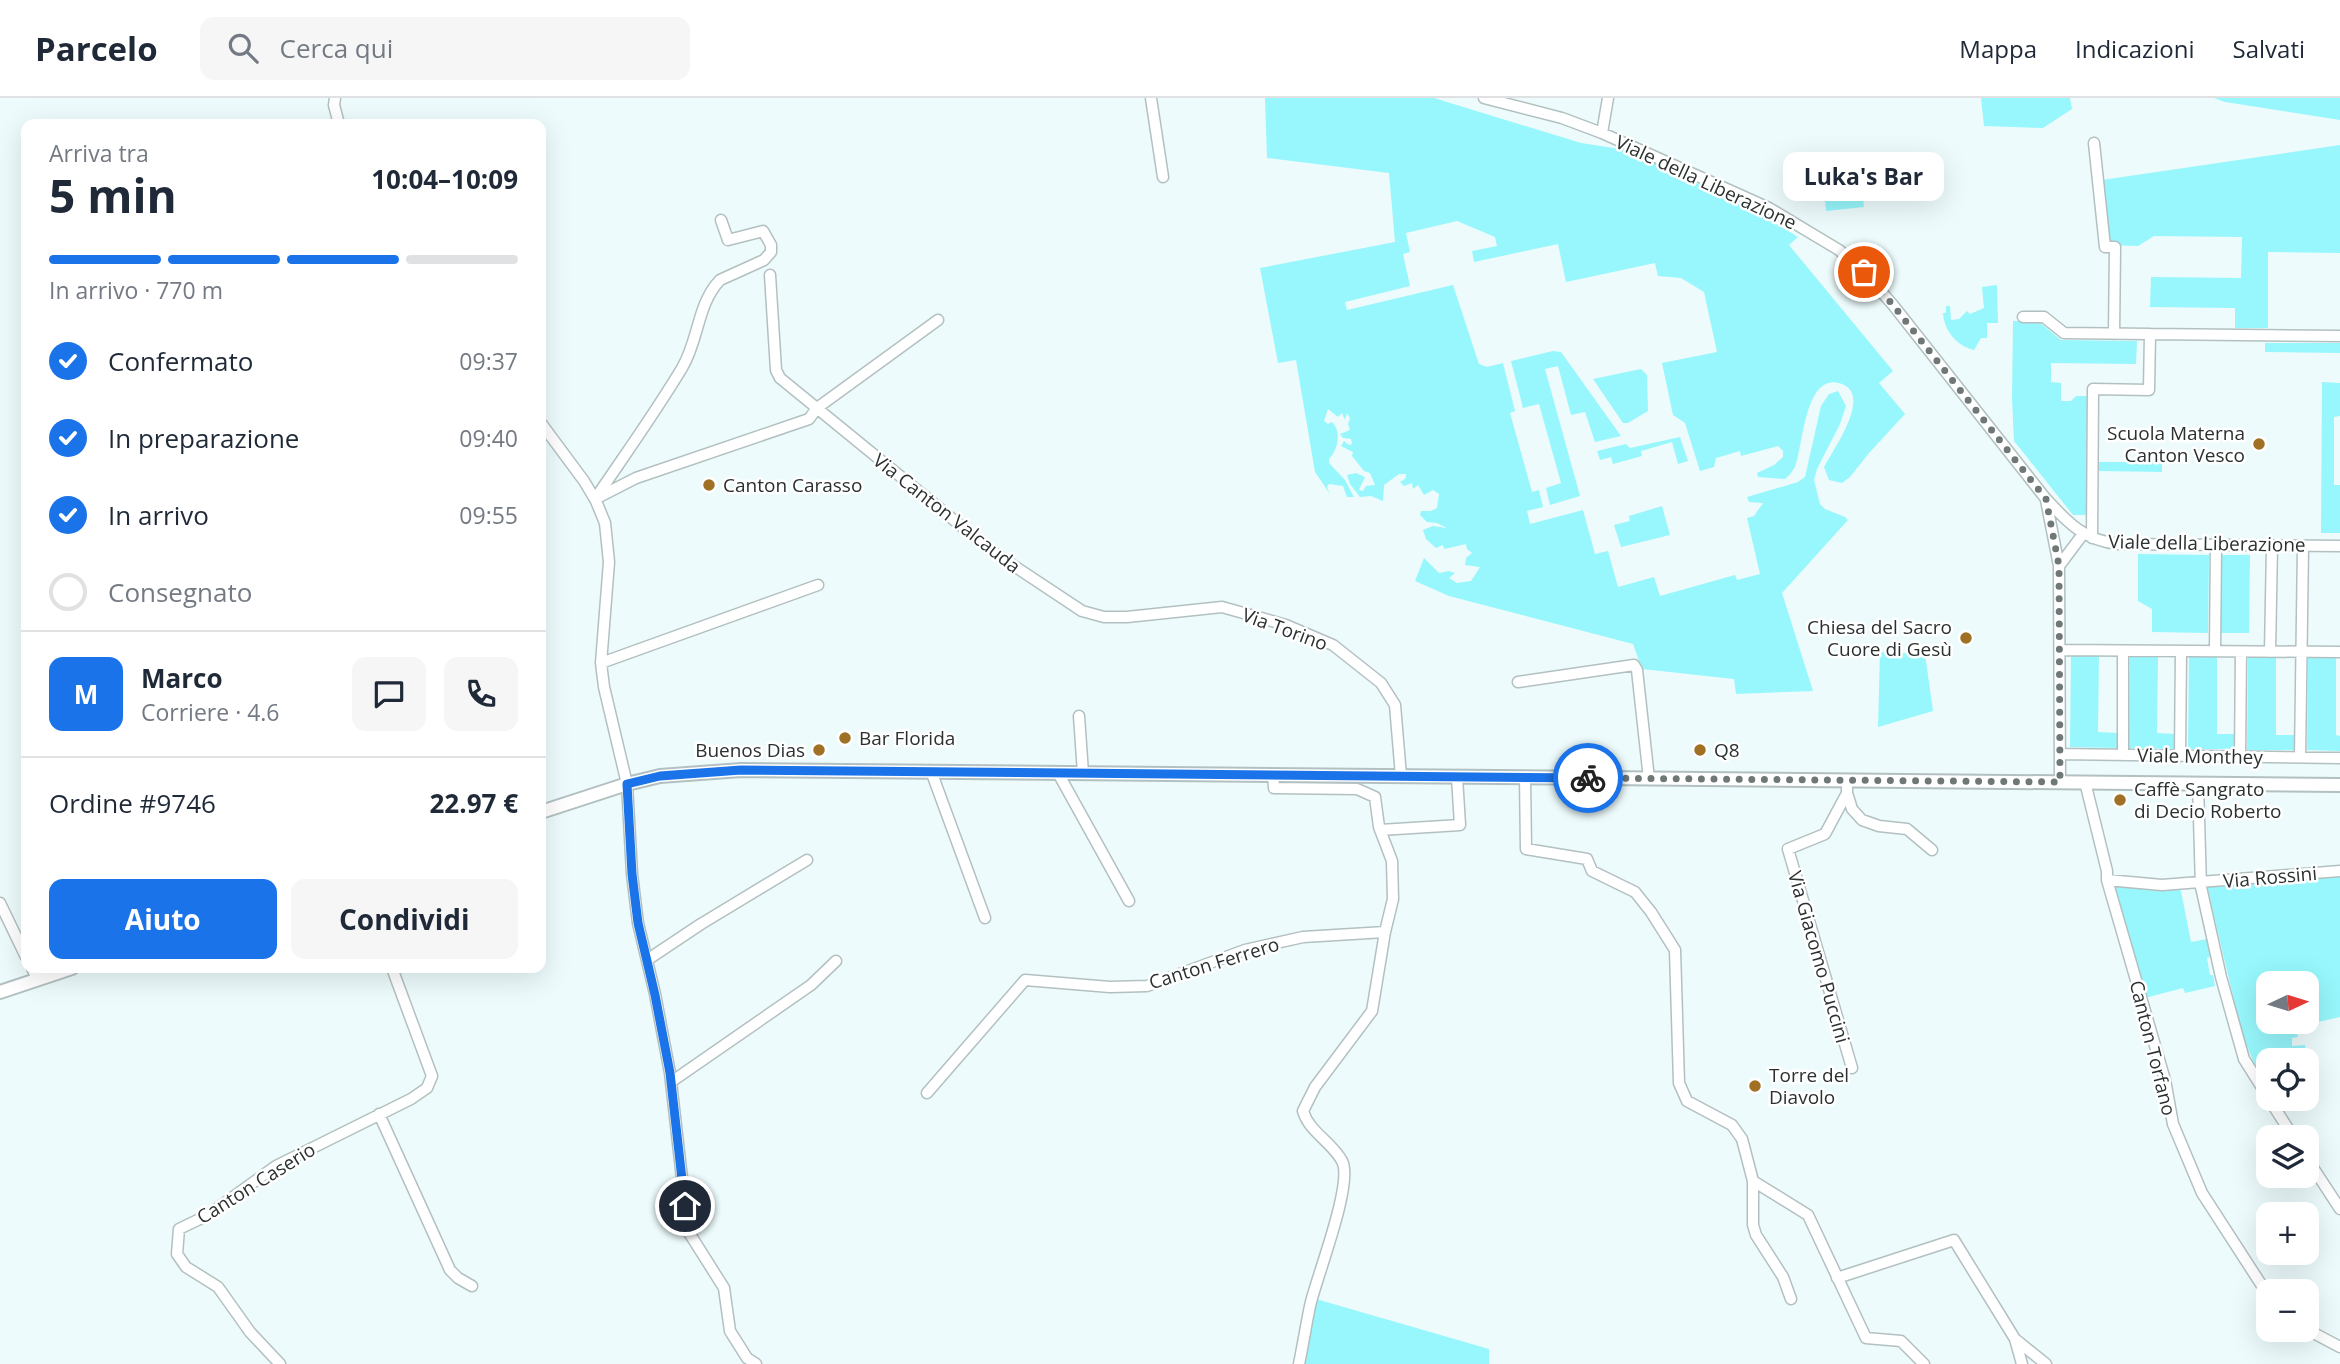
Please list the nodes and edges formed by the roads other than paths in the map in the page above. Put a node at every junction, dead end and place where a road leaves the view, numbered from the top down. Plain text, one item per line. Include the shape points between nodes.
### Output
1 (335, 98) edge
2 (1151, 98) edge
3 (1484, 98) edge
4 (1608, 98) edge
5 (338, 119) edge
6 (1602, 133) junction
7 (2094, 142) dead end
8 (1163, 177) dead end
9 (721, 220) dead end
10 (770, 275) dead end
11 (2023, 317) dead end
12 (938, 320) dead end
13 (2113, 334) junction
14 (2150, 334) junction
15 (2340, 336) edge
16 (817, 408) junction
17 (546, 430) edge
18 (595, 499) junction
19 (2046, 499) junction
20 (2087, 536) junction
21 (2216, 545) junction
22 (2272, 546) junction
23 (2303, 546) junction
24 (2340, 546) edge
25 (2059, 566) junction
26 (818, 585) dead end
27 (1082, 611) joint
28 (2060, 650) junction
29 (2123, 650) junction
30 (2181, 651) junction
31 (2215, 651) junction
32 (2241, 652) junction
33 (2270, 652) junction
34 (2301, 652) junction
35 (2340, 652) edge
36 (601, 663) junction
37 (1518, 682) dead end
38 (1079, 716) dead end
39 (2060, 754) junction
40 (2123, 755) junction
41 (2180, 756) junction
42 (2240, 757) junction
43 (2300, 757) junction
44 (2340, 758) edge
45 (931, 771) junction
46 (1058, 773) junction
47 (1083, 773) junction
48 (1273, 775) junction
49 (1401, 776) junction
50 (1457, 776) junction
51 (1525, 777) junction
52 (1649, 779) junction
53 (2060, 782) junction
54 (2085, 782) junction
55 (627, 784) junction
56 (2198, 784) junction
57 (2340, 785) edge
58 (1847, 786) junction
59 (546, 810) edge
60 (1380, 830) junction
61 (1932, 850) dead end
62 (807, 860) dead end
63 (2340, 871) edge
64 (2108, 880) junction
65 (2200, 883) junction
66 (1129, 901) dead end
67 (0, 903) edge
68 (985, 918) dead end
69 (1385, 932) junction
70 (21, 947) edge
71 (647, 960) junction
72 (836, 961) dead end
73 (394, 973) edge
74 (34, 974) edge
75 (0, 992) edge
76 (1852, 1068) dead end
77 (2256, 1078) edge
78 (671, 1082) junction
79 (927, 1093) dead end
80 (379, 1114) junction
81 (2319, 1177) edge
82 (1753, 1181) junction
83 (2340, 1209) edge
84 (1837, 1278) junction
85 (2258, 1279) edge
86 (472, 1286) dead end
87 (1791, 1299) dead end
88 (2319, 1336) edge
89 (2015, 1339) junction
90 (2340, 1347) edge
91 (280, 1364) edge
92 (756, 1364) edge
93 (1299, 1364) edge
94 (1924, 1364) edge
95 (2022, 1364) edge
96 (2046, 1364) edge

1 - 5 street
2 - 8 street
3 - 6 street, Viale della Liberazione
4 - 6 street
6 - 19 street, Viale della Liberazione via 1769,208 1839,250 1893,305
7 - 13 street via 2105,247 2115,247
9 - 18 street via 728,240 764,231 771,252 716,284 682,368
10 - 16 street, Via Canton Valcauda via 776,370
11 - 13 street via 2044,317 2064,333
12 - 16 street
13 - 14 street
14 - 15 street
14 - 20 street via 2149,390 2093,389
16 - 18 street via 809,419 636,478
16 - 27 street, Via Canton Valcauda via 993,552
17 - 18 street
18 - 36 street via 605,523 609,562
19 - 20 street, Viale della Liberazione
19 - 25 street
20 - 21 street, Viale della Liberazione via 2119,544
20 - 25 street
21 - 22 street, Viale della Liberazione
21 - 31 street
22 - 23 street, Viale della Liberazione
22 - 33 street
23 - 24 street, Viale della Liberazione
23 - 34 street
25 - 28 street
26 - 36 street
27 - 49 street, Via Torino via 1127,617 1222,607 1286,625 1333,645 1381,683 1395,705
28 - 29 street
28 - 39 street
29 - 30 street
29 - 40 street
30 - 31 street
30 - 41 street
31 - 32 street
32 - 33 street
32 - 42 street
33 - 34 street
34 - 35 street
34 - 43 street
36 - 55 street
37 - 52 street via 1634,665
38 - 47 street
39 - 40 street, Viale Monthey
39 - 53 street
40 - 41 street, Viale Monthey
41 - 42 street, Viale Monthey
42 - 43 street, Viale Monthey
43 - 44 street, Viale Monthey
45 - 46 street
45 - 55 street via 715,770
45 - 68 street
46 - 47 street
46 - 66 street
47 - 48 street
48 - 49 street
48 - 60 street via 1274,788 1368,792 1375,797
49 - 50 street
50 - 51 street
50 - 60 street via 1460,825
51 - 52 street
51 - 82 street via 1526,849 1587,859 1592,871 1634,892 1675,950 1679,1083 1687,1101 1732,1125 1742,1139
52 - 58 street
53 - 54 street
53 - 58 street
54 - 56 street
54 - 64 street, Canton Torfano
55 - 59 street
55 - 71 street via 632,874
56 - 57 street
56 - 65 street
58 - 61 street via 1852,808 1862,820 1907,829
58 - 76 street, Via Giacomo Puccini via 1825,834 1788,849
60 - 69 street via 1392,861 1393,899
62 - 71 street
63 - 65 street, Via Rossini
64 - 65 street, Via Rossini
64 - 85 street, Canton Torfano via 2165,1080 2173,1124 2202,1193
65 - 77 street via 2244,1059
67 - 70 street
69 - 79 street, Canton Ferrero via 1303,937 1256,948 1147,986 1025,980
69 - 93 street via 1372,1011 1315,1087 1303,1111 1306,1121 1342,1161 1345,1175 1310,1304
71 - 78 street
72 - 78 street via 811,985
73 - 80 street, Canton Caserio via 432,1076 427,1088
74 - 75 street
78 - 92 street via 688,1231 724,1289 730,1331
80 - 86 street via 450,1270
80 - 91 street, Canton Caserio via 276,1166 208,1215 180,1229 177,1254 186,1267 218,1287
81 - 83 street
82 - 84 street via 1808,1216
82 - 87 street via 1756,1235 1783,1277
84 - 89 street via 1954,1240
84 - 94 street via 1866,1339 1901,1341
88 - 90 street
89 - 95 street
89 - 96 street

